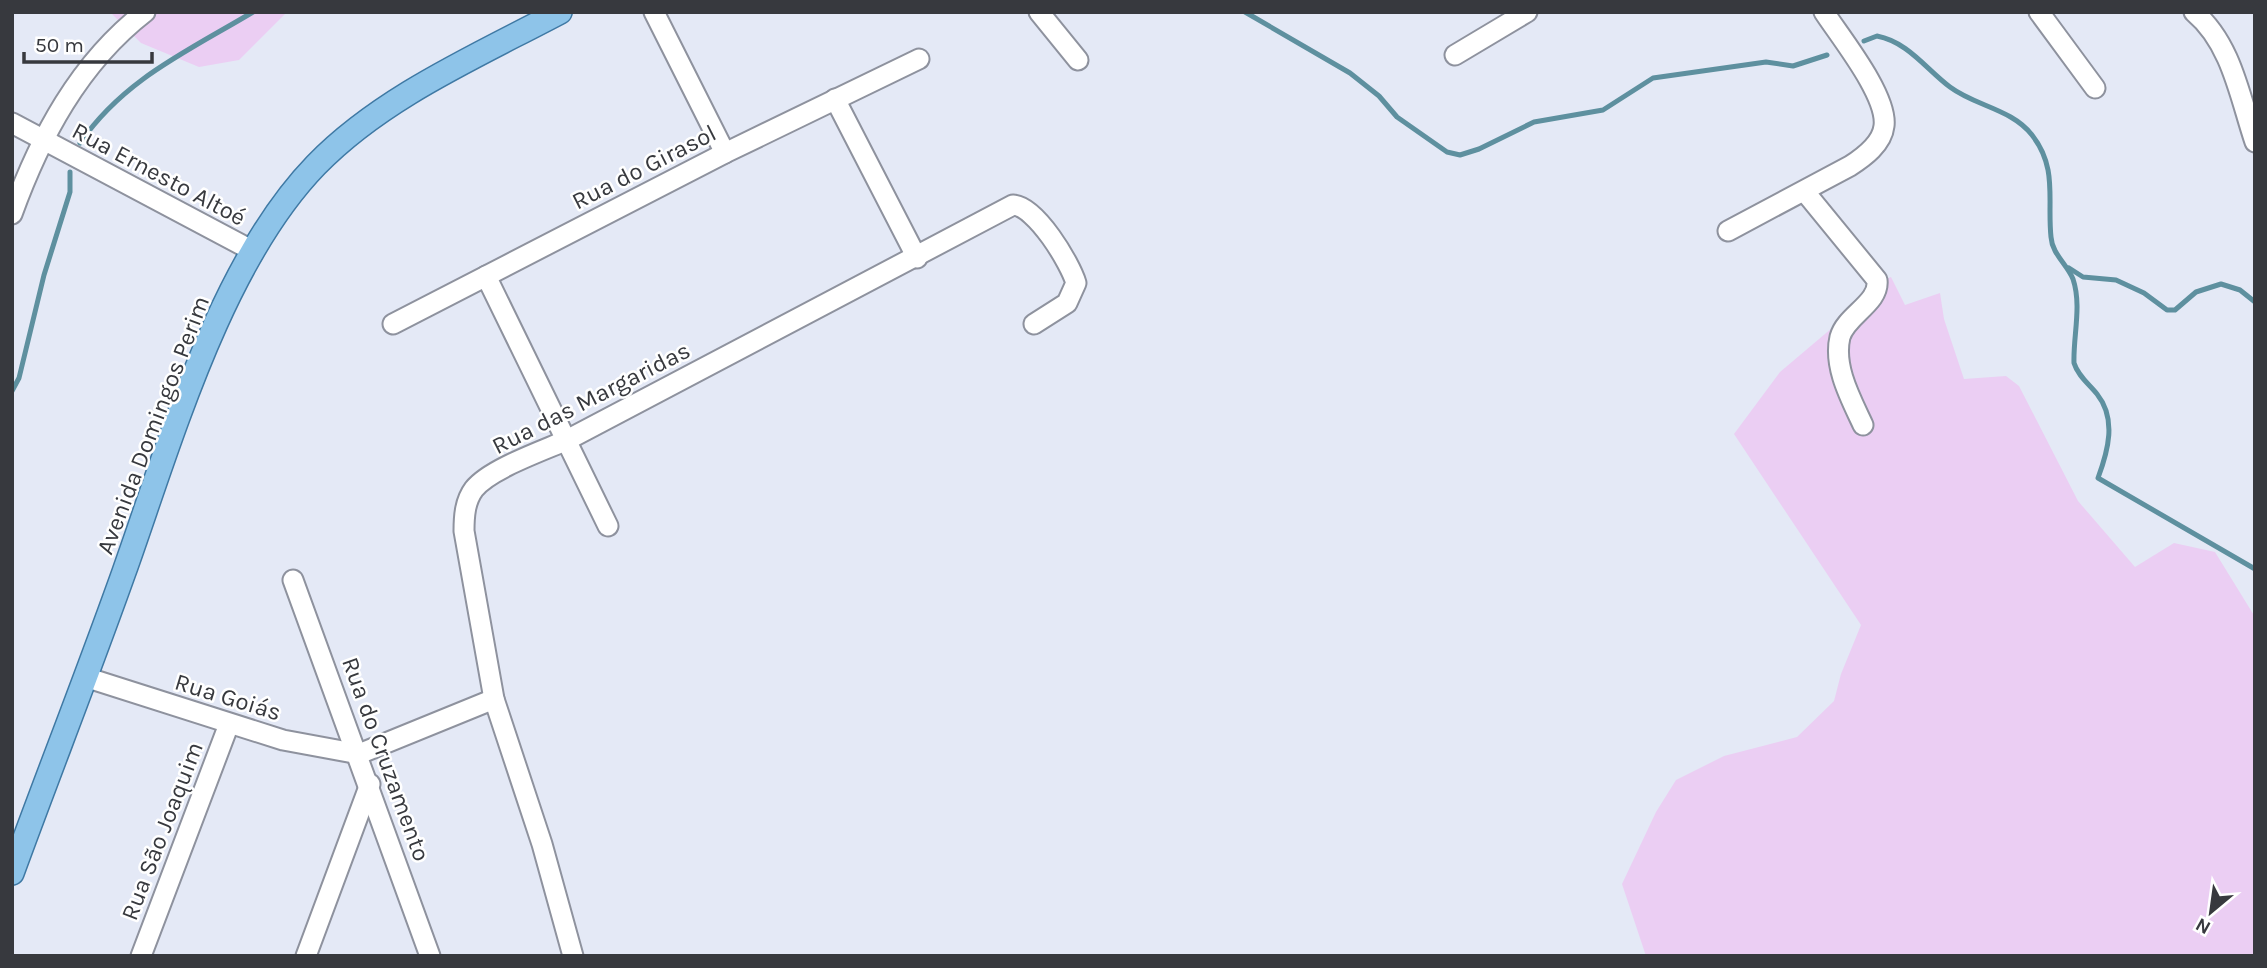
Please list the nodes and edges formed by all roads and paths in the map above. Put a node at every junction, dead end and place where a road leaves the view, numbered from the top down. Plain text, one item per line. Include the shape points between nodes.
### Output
1 (145, 12) edge
2 (560, 12) edge
3 (654, 12) edge
4 (1039, 12) edge
5 (1527, 12) edge
6 (1824, 12) edge
7 (2039, 12) edge
8 (2194, 12) edge
9 (1455, 55) dead end
10 (919, 59) dead end
11 (1077, 60) dead end
12 (2095, 88) dead end
13 (835, 99) junction
14 (12, 123) edge
15 (43, 141) junction
16 (2255, 142) edge
17 (725, 153) junction
18 (1805, 192) junction
19 (12, 214) edge
20 (1728, 231) dead end
21 (253, 251) junction
22 (917, 258) junction
23 (486, 276) junction
24 (393, 324) dead end
25 (1034, 324) dead end
26 (1863, 425) dead end
27 (566, 440) junction
28 (608, 526) dead end
29 (293, 580) dead end
30 (85, 677) junction
31 (494, 699) junction
32 (229, 724) junction
33 (359, 754) junction
34 (370, 784) junction
35 (12, 873) edge
36 (141, 956) edge
37 (306, 956) edge
38 (430, 956) edge
39 (573, 956) edge

1 - 15 street via 94,62
2 - 21 main road, Avenida Domingos Perim via 359,126 316,165
3 - 17 street
4 - 11 street
5 - 9 street
6 - 18 street via 1882,105 1884,127 1863,157
7 - 12 street
8 - 16 street via 2217,35
10 - 13 street, Rua do Girasol
13 - 17 street, Rua do Girasol
13 - 22 street
14 - 15 street, Rua Ernesto Altoé
15 - 19 street
15 - 21 street, Rua Ernesto Altoé
17 - 23 street, Rua do Girasol
18 - 20 street
18 - 26 street via 1877,280 1874,294 1845,327 1839,347 1845,385
21 - 30 main road, Avenida Domingos Perim via 184,402
22 - 25 street, Rua das Margaridas via 1013,205 1026,209 1067,262 1076,283 1067,303
22 - 27 street, Rua das Margaridas
23 - 24 street, Rua do Girasol
23 - 27 street
27 - 28 street
27 - 31 street, Rua das Margaridas via 474,488 464,509 468,568
29 - 33 street, Rua do Cruzamento
30 - 32 street, Rua Goiás
30 - 35 main road, Avenida Domingos Perim
31 - 33 street
31 - 39 street, Rua das Margaridas
32 - 33 street, Rua Goiás via 295,743
32 - 36 street, Rua São Joaquim
33 - 34 street, Rua do Cruzamento
34 - 37 street
34 - 38 street, Rua do Cruzamento

